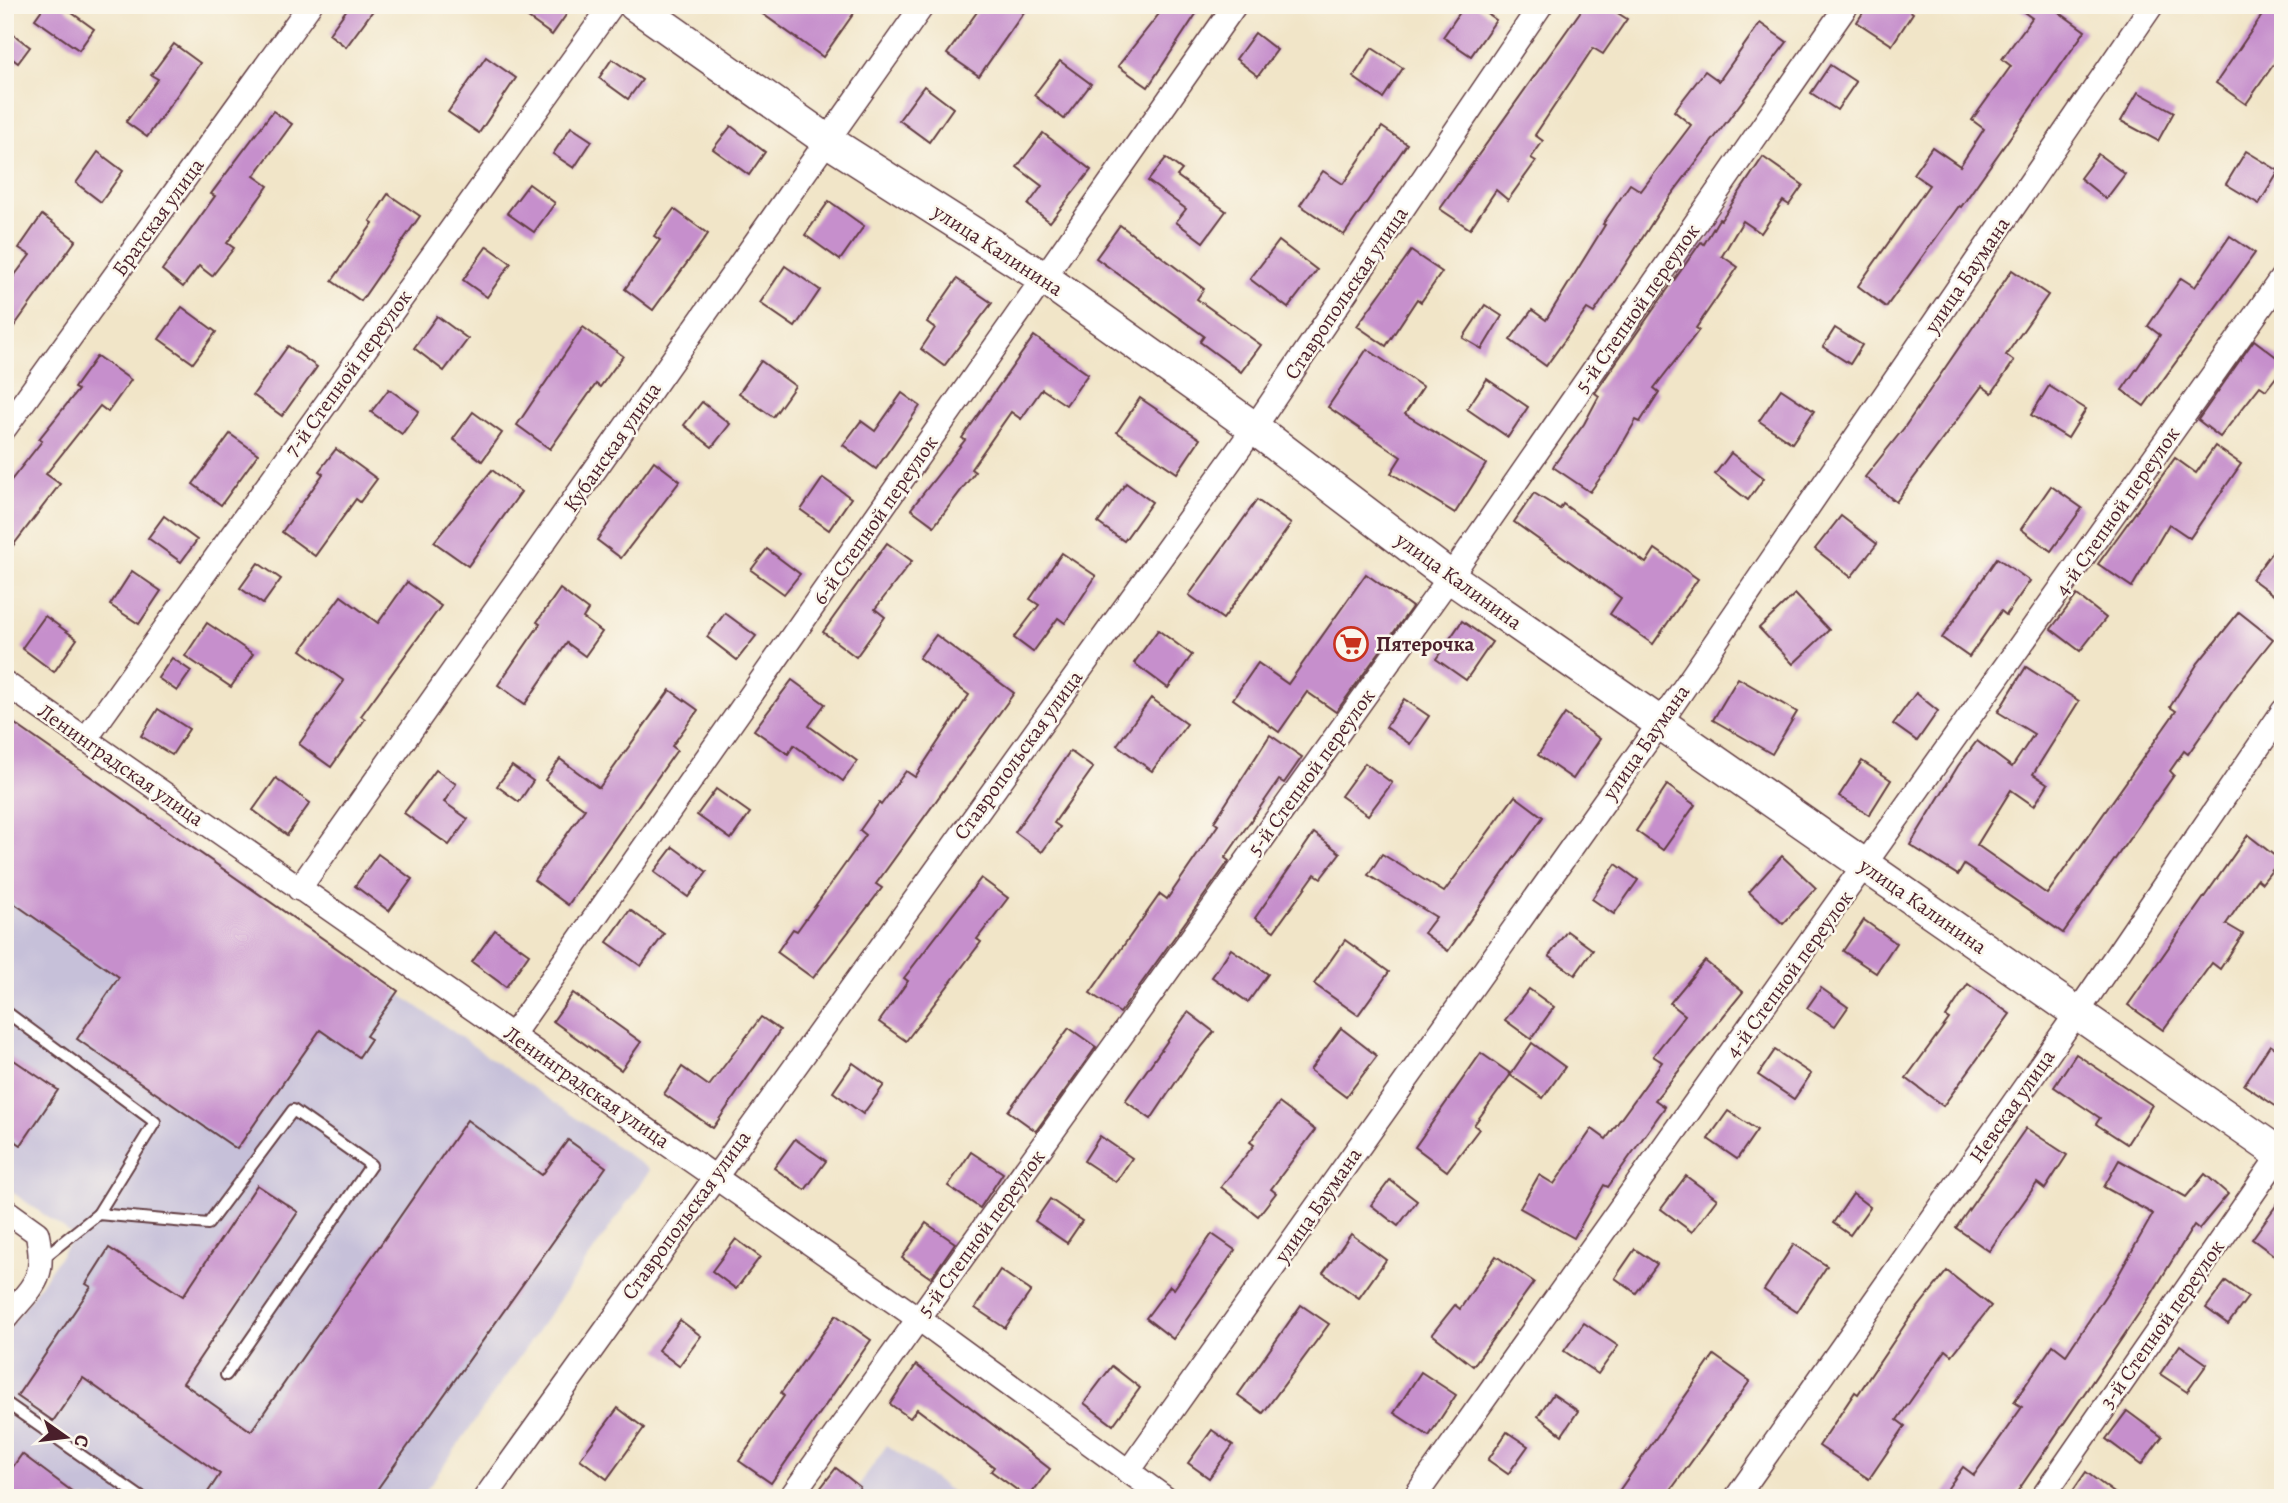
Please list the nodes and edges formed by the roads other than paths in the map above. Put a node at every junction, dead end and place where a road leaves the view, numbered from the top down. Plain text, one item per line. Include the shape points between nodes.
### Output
1 (310, 5) edge
2 (612, 5) edge
3 (635, 5) edge
4 (923, 5) edge
5 (1235, 5) edge
6 (1541, 5) edge
7 (1847, 5) edge
8 (2152, 5) edge
9 (828, 141) junction
10 (2283, 276) edge
11 (1045, 279) junction
12 (5, 428) edge
13 (1254, 428) junction
14 (1450, 577) junction
15 (5, 683) edge
16 (2283, 711) edge
17 (1660, 723) junction
18 (85, 740) junction
19 (1866, 866) junction
20 (299, 889) junction
21 (5, 1011) edge
22 (2077, 1013) junction
23 (513, 1034) junction
24 (2282, 1154) edge
25 (713, 1177) junction
26 (5, 1210) edge
27 (98, 1214) junction
28 (43, 1258) junction
29 (5, 1319) edge
30 (919, 1319) junction
31 (226, 1375) dead end
32 (5, 1402) edge
33 (1128, 1472) junction
34 (142, 1498) edge
35 (485, 1498) edge
36 (790, 1498) edge
37 (1165, 1498) edge
38 (1414, 1498) edge
39 (1736, 1498) edge
40 (2042, 1498) edge

1 - 12 street, Братская улица
2 - 18 street, 7-й Степной переулок
3 - 9 street, улица Калинина
4 - 9 street, Кубанская улица
5 - 11 street, 6-й Степной переулок
6 - 13 street, Ставропольская улица
7 - 14 street, 5-й Степной переулок
8 - 17 street, улица Баумана
9 - 11 street, улица Калинина
9 - 20 street, Кубанская улица
10 - 19 street, 4-й Степной переулок
11 - 13 street, улица Калинина
11 - 23 street, 6-й Степной переулок
13 - 14 street, улица Калинина
13 - 25 street, Ставропольская улица
14 - 17 street, улица Калинина
14 - 30 street, 5-й Степной переулок
15 - 18 street, Ленинградская улица
16 - 22 street, Невская улица
17 - 19 street, улица Калинина
17 - 33 street, улица Баумана
18 - 20 street, Ленинградская улица
19 - 22 street, улица Калинина
19 - 38 street, 4-й Степной переулок
20 - 23 street, Ленинградская улица
21 - 27 lane via 155,1122
22 - 24 street, улица Калинина
22 - 39 street, Невская улица
23 - 25 street, Ленинградская улица
24 - 40 street, 3-й Степной переулок
25 - 30 street, Ленинградская улица
25 - 35 street, Ставропольская улица
26 - 28 street via 37,1233
27 - 28 lane
27 - 31 lane via 208,1224 293,1110 371,1165
28 - 29 street via 40,1276
30 - 33 street, Ленинградская улица
30 - 36 street, 5-й Степной переулок
32 - 34 lane
33 - 37 street, Ленинградская улица

